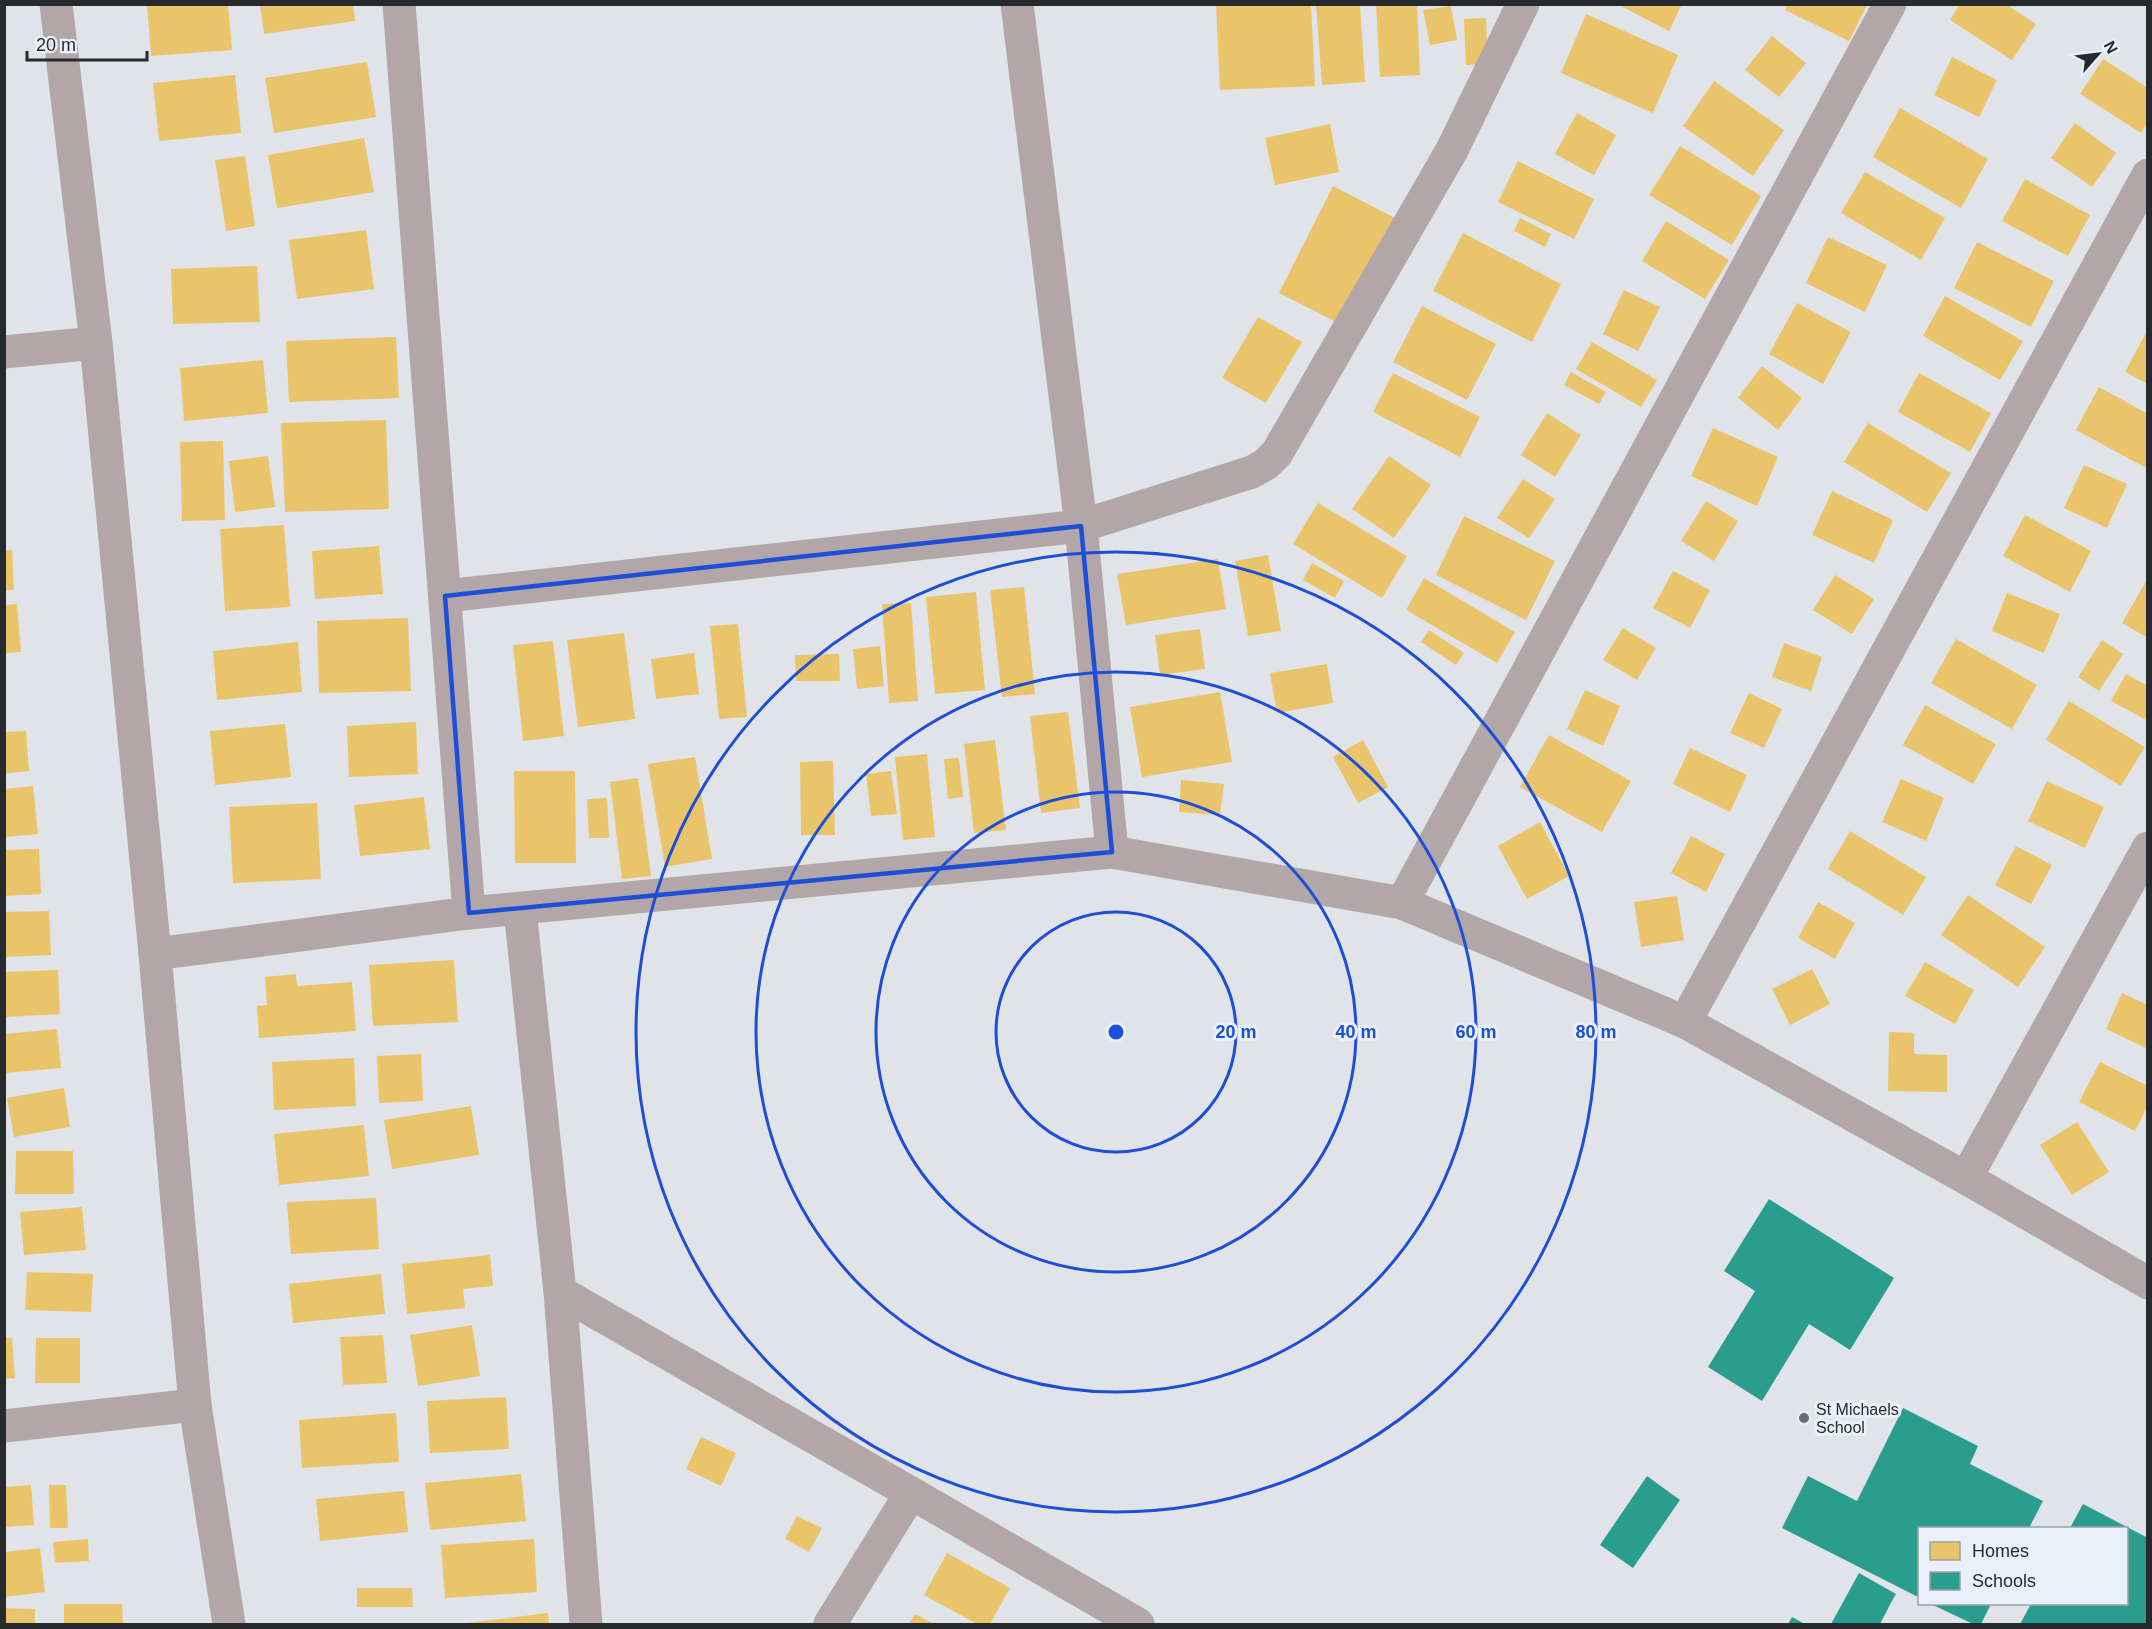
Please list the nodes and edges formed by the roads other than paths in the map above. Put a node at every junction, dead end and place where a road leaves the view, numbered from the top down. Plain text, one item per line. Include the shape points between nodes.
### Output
1 (56, 4) edge
2 (399, 4) edge
3 (1017, 4) edge
4 (1523, 4) edge
5 (1890, 4) edge
6 (2148, 175) edge
7 (96, 343) junction
8 (4, 352) edge
9 (1081, 526) junction
10 (445, 596) junction
11 (2148, 848) edge
12 (1112, 852) junction
13 (1402, 903) junction
14 (520, 909) junction
15 (470, 913) junction
16 (155, 954) junction
17 (1685, 1022) junction
18 (1966, 1178) junction
19 (2148, 1283) edge
20 (560, 1292) junction
21 (195, 1405) junction
22 (4, 1426) edge
23 (911, 1493) junction
24 (229, 1624) edge
25 (586, 1624) edge
26 (830, 1624) edge
27 (1138, 1624) edge

1 - 7 street
2 - 10 street
3 - 9 street
4 - 9 street via 1452,150 1277,453 1252,472
5 - 13 street
6 - 17 street
7 - 8 street
7 - 16 street
9 - 10 street
9 - 12 street
10 - 15 street
11 - 18 street
12 - 13 street
12 - 14 street
13 - 17 street
14 - 15 street
14 - 20 street
15 - 16 street
16 - 21 street
17 - 18 street
18 - 19 street
20 - 23 street
20 - 25 street
21 - 22 street
21 - 24 street
23 - 26 street
23 - 27 street

